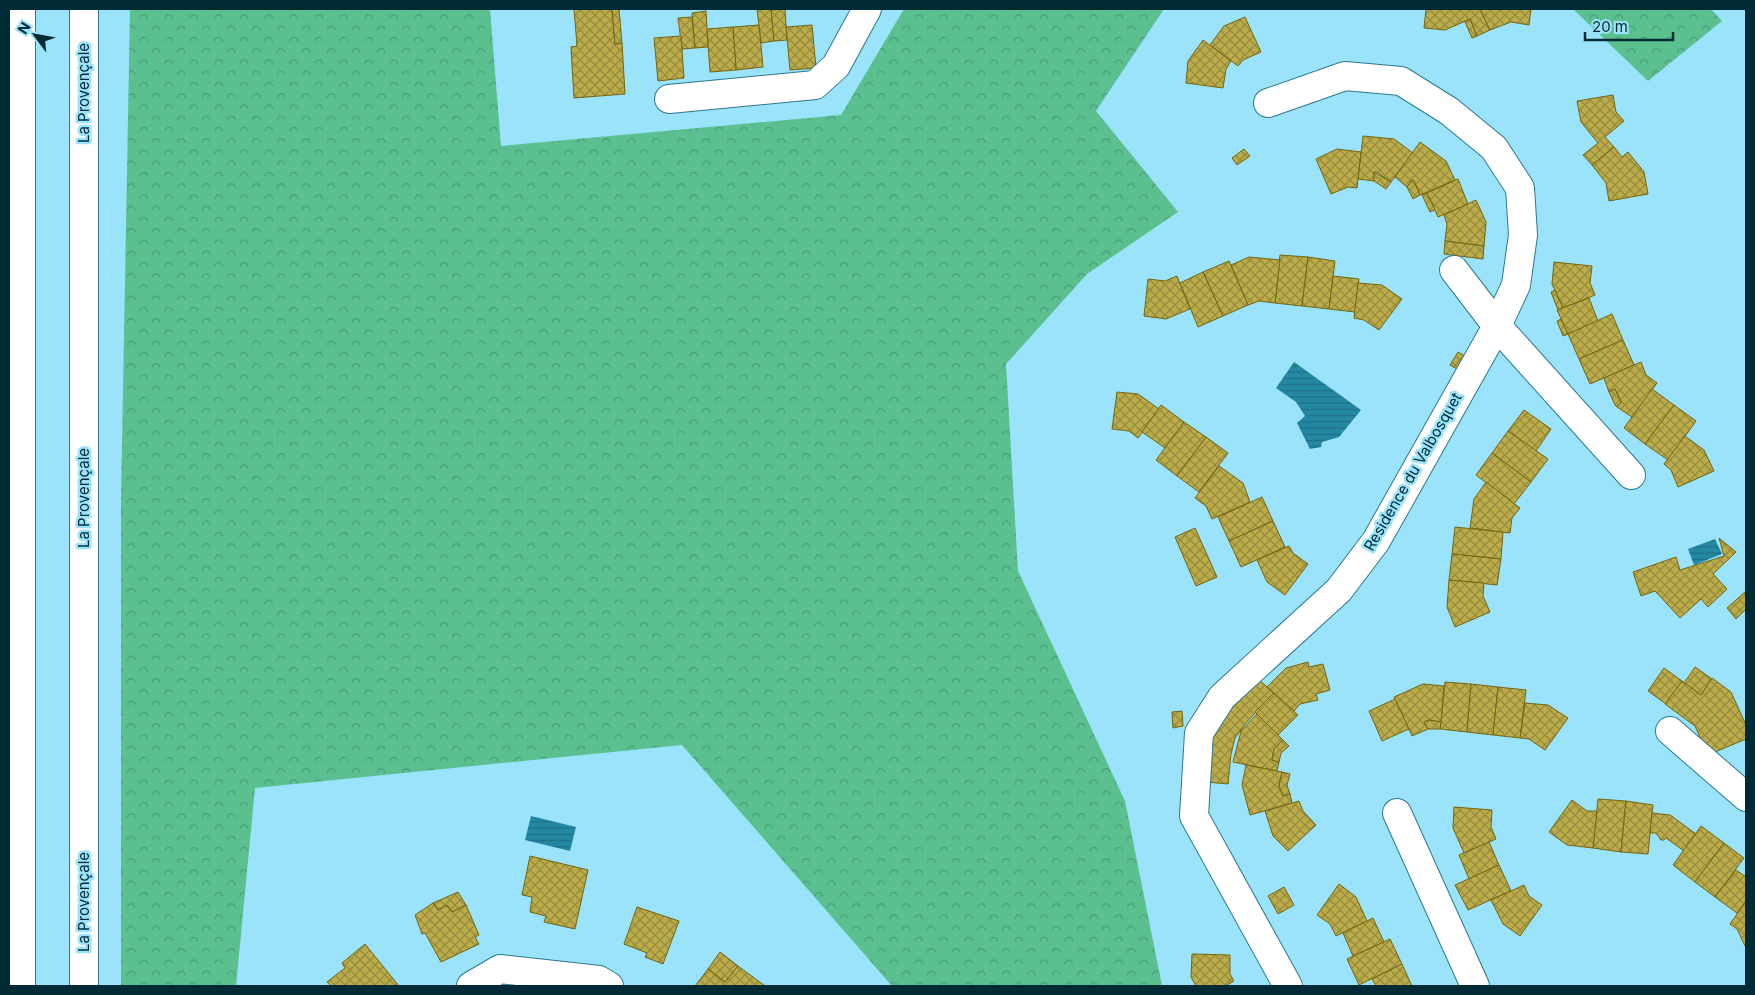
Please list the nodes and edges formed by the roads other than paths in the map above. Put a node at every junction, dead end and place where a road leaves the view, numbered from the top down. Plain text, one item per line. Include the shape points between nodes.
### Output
1 (21, 9) edge
2 (84, 9) edge
3 (867, 9) edge
4 (669, 100) dead end
5 (1268, 102) dead end
6 (1454, 270) dead end
7 (1497, 326) junction
8 (1631, 476) dead end
9 (1670, 731) dead end
10 (1746, 797) edge
11 (1397, 813) dead end
12 (21, 986) edge
13 (84, 986) edge
14 (471, 986) edge
15 (609, 986) edge
16 (1288, 986) edge
17 (1475, 986) edge

1 - 12 main road
2 - 13 main road, La Provençale
3 - 4 main road via 836,66 814,85
5 - 7 main road, Residence du Valbosquet via 1345,76 1401,81 1449,111 1494,148 1520,188 1523,235 1516,285
6 - 7 main road
7 - 8 main road
7 - 16 main road, Residence du Valbosquet via 1376,541 1339,590 1222,697 1199,733 1194,816
9 - 10 main road
11 - 17 main road
14 - 15 main road via 500,969 599,980

